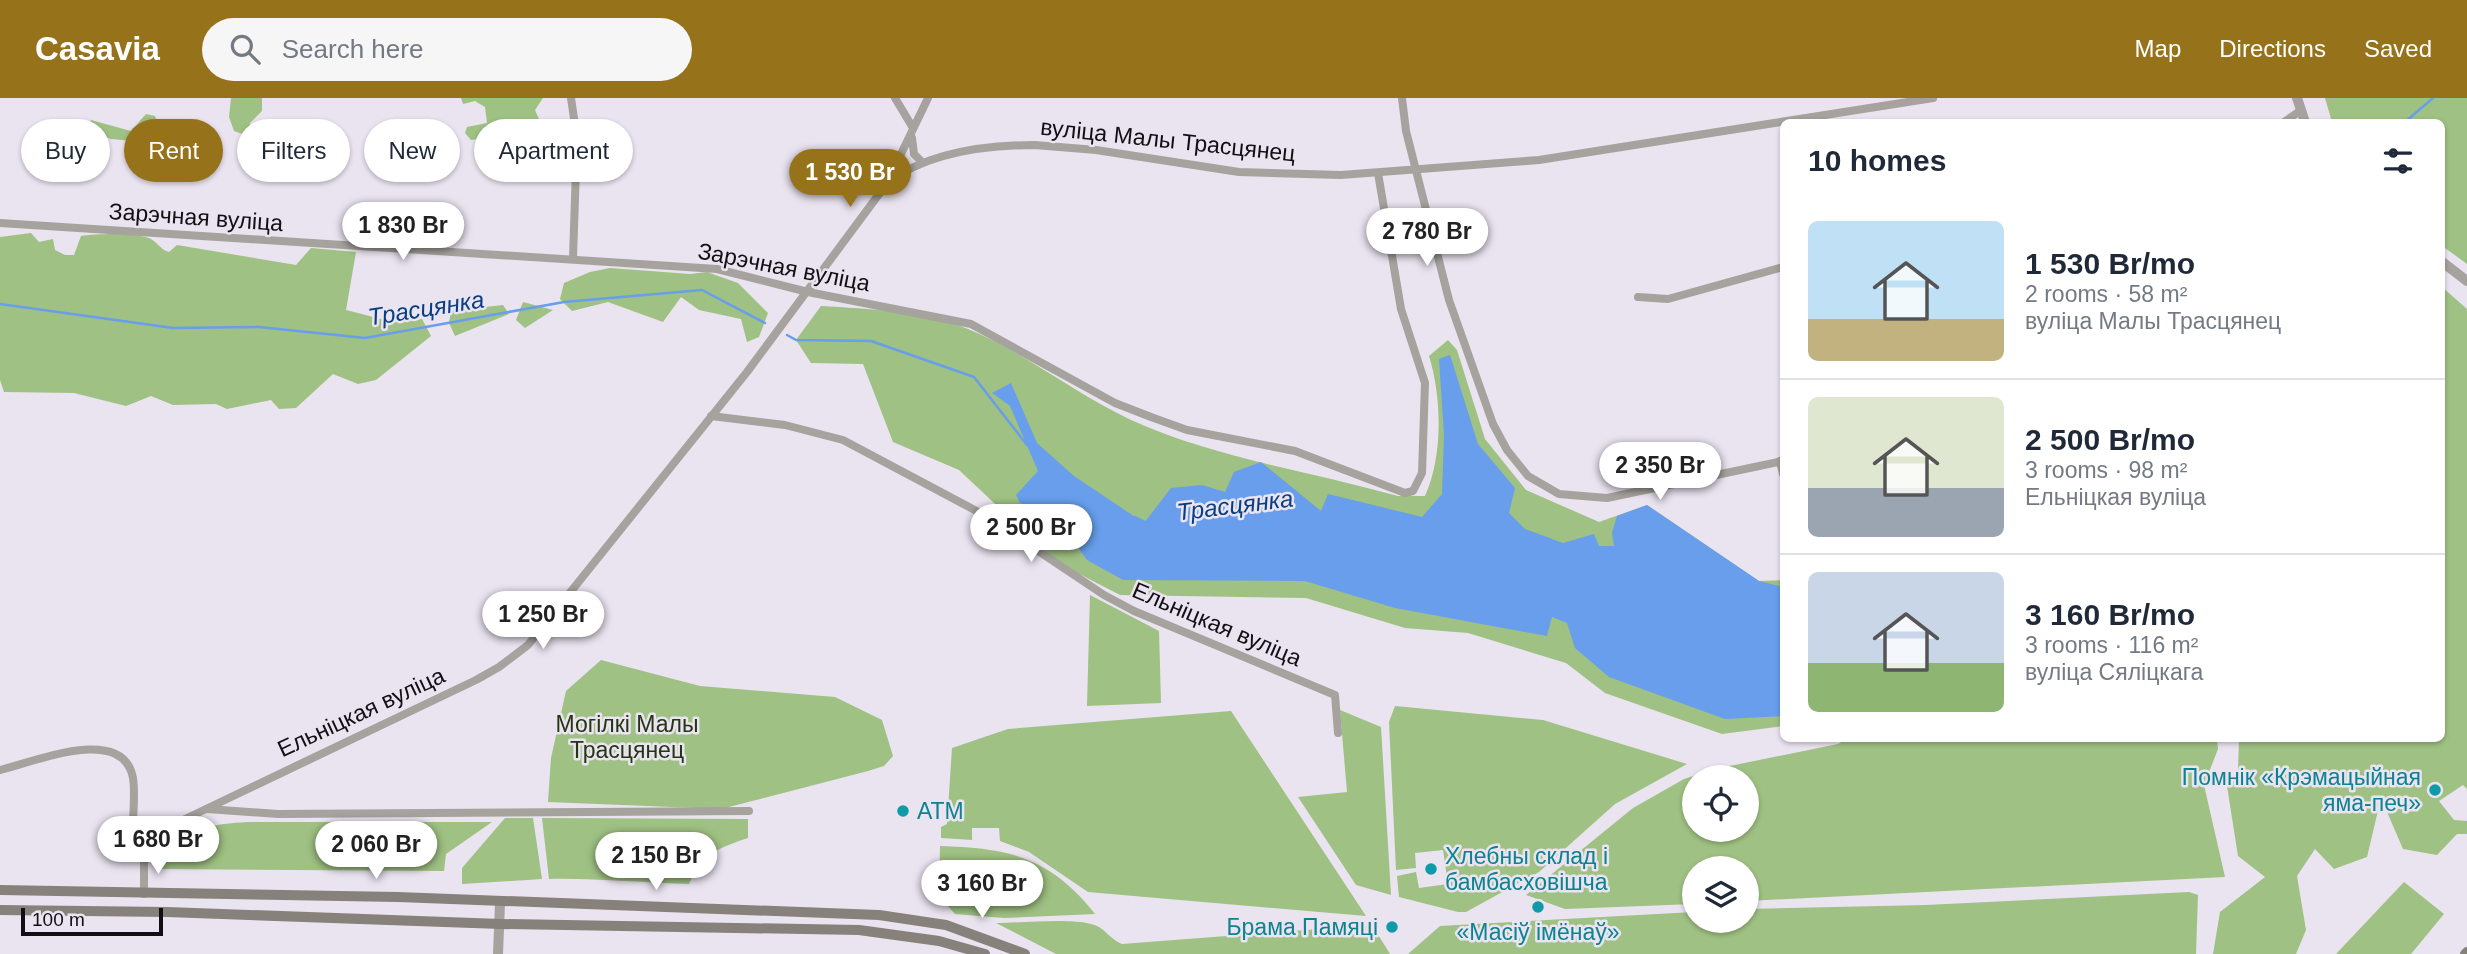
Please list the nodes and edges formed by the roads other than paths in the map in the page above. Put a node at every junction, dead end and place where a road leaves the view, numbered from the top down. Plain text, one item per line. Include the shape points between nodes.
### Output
1 (571, 98) edge
2 (895, 98) edge
3 (928, 98) edge
4 (1402, 98) edge
5 (1933, 98) edge
6 (2297, 98) edge
7 (2300, 111) junction
8 (1800, 119) edge
9 (2288, 119) edge
10 (2304, 119) edge
11 (1780, 122) edge
12 (913, 128) junction
13 (922, 162) junction
14 (1417, 171) junction
15 (1378, 173) junction
16 (888, 182) junction
17 (0, 223) edge
18 (573, 258) junction
19 (2445, 264) edge
20 (1780, 268) edge
21 (2467, 281) edge
22 (808, 292) junction
23 (1639, 297) dead end
24 (711, 416) junction
25 (1780, 461) edge
26 (1338, 733) dead end
27 (0, 770) edge
28 (207, 809) junction
29 (749, 811) dead end
30 (152, 839) junction
31 (132, 843) junction
32 (144, 858) junction
33 (0, 890) edge
34 (144, 894) junction
35 (500, 903) junction
36 (0, 910) edge
37 (143, 911) junction
38 (500, 924) junction
39 (498, 954) edge
40 (985, 954) edge
41 (1025, 954) edge

1 - 18 street via 577,139
2 - 12 street
3 - 12 street
4 - 14 street
5 - 8 street, вуліца Малы Трасцянец
6 - 7 street
7 - 9 street
7 - 10 street
11 - 14 street, вуліца Малы Трасцянец via 1539,160
12 - 13 street via 911,146
12 - 16 street
13 - 15 street, вуліца Малы Трасцянец via 1001,146 1057,145 1253,173
13 - 16 street, вуліца Малы Трасцянец
14 - 15 street, вуліца Малы Трасцянец
14 - 25 street via 1449,300 1482,396 1507,450 1528,476 1559,494 1606,498
15 - 22 street, Зарэчная вуліца via 1401,309 1425,383 1422,473 1419,484 1405,493 1295,451 1187,430 1151,417 1104,398 971,324
16 - 22 street, вуліца Малы Трасцянец
17 - 18 street, Зарэчная вуліца
18 - 22 street, Зарэчная вуліца via 717,269
19 - 21 street
20 - 23 street via 1668,299
22 - 24 street, Ельніцкая вуліца
24 - 26 street, Ельніцкая вуліца via 785,425 843,440 986,516 1134,611 1335,695
24 - 28 street, Ельніцкая вуліца via 522,651 475,680
27 - 31 street via 103,748 124,760 134,781
28 - 29 street via 278,814
28 - 30 street, Ельніцкая вуліца
30 - 31 street, Ельніцкая вуліца
30 - 32 street
31 - 32 street
32 - 34 street
33 - 34 main road
34 - 35 main road
34 - 37 main road
35 - 38 street
35 - 41 main road via 879,915 946,925
36 - 37 main road
37 - 38 main road
38 - 39 street
38 - 40 main road via 859,930 929,939

